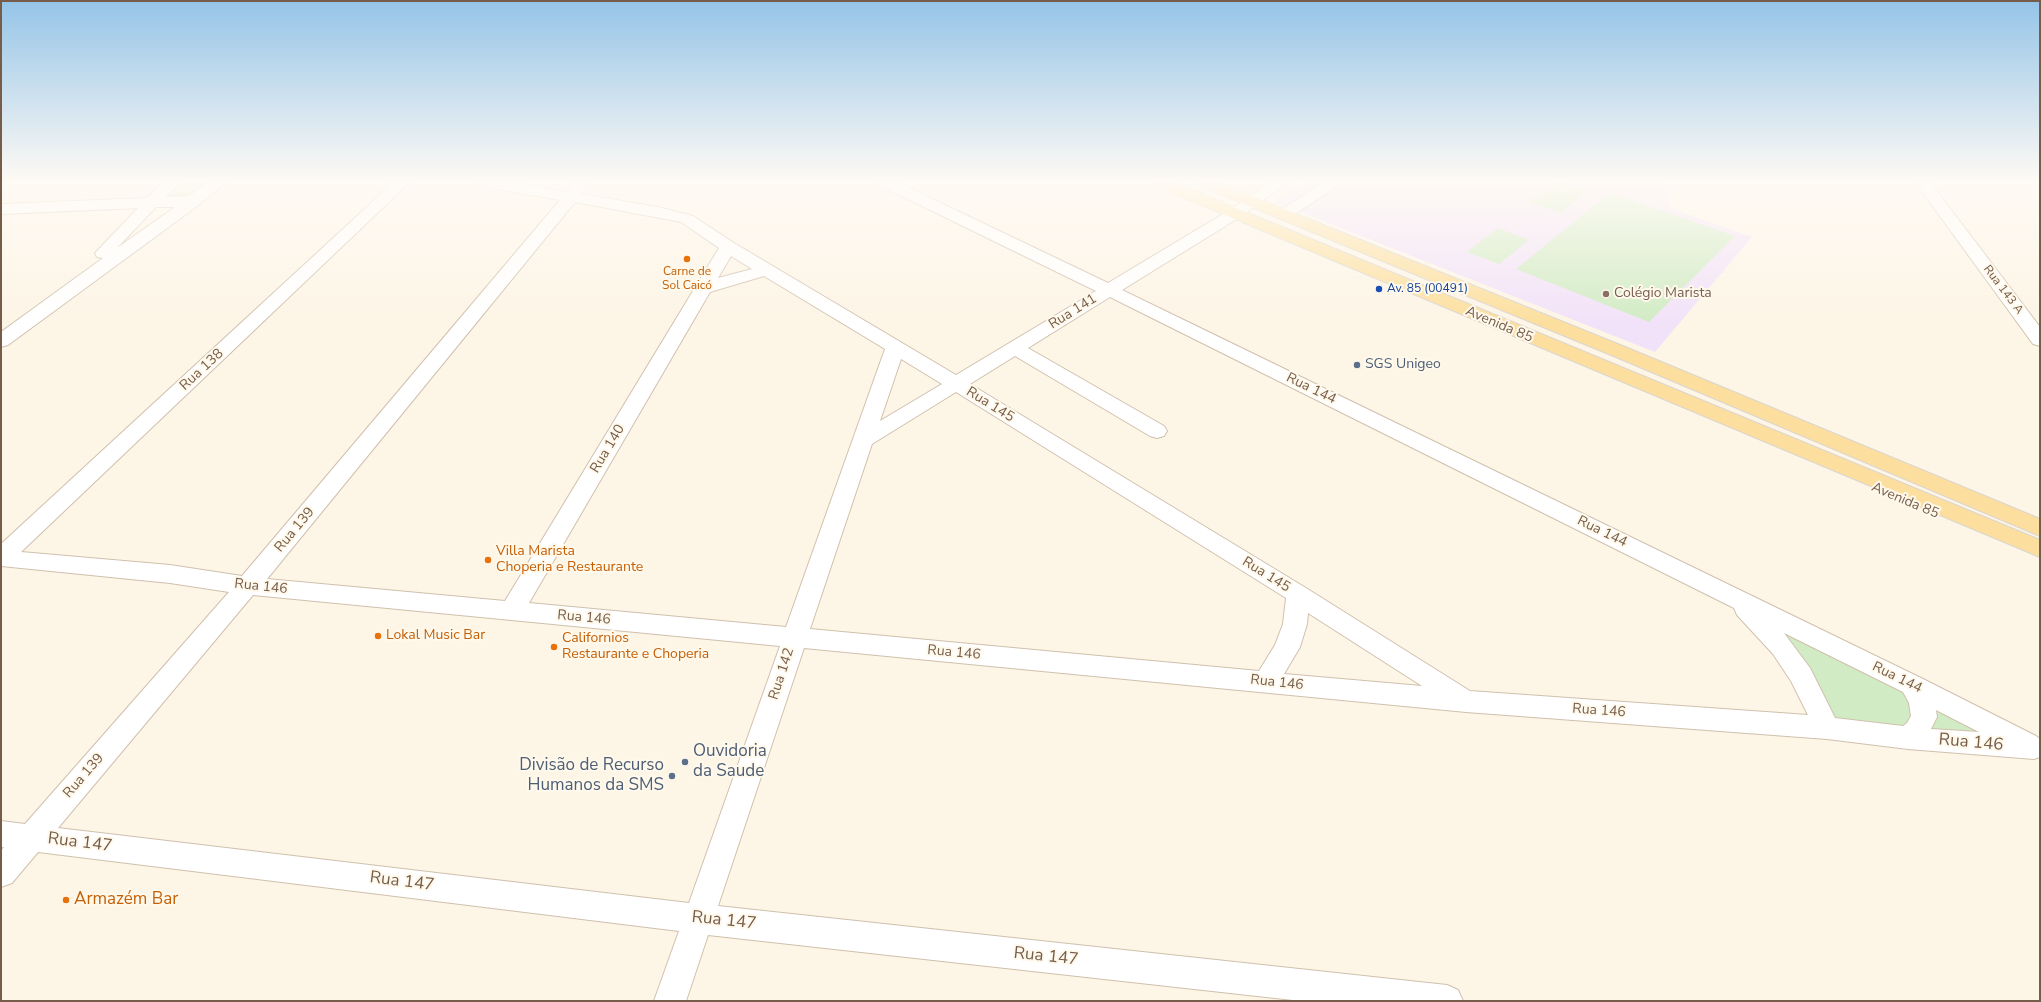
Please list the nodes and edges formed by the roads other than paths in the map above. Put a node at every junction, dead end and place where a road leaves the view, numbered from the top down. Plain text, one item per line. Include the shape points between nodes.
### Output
1 (128, 229) edge
2 (155, 229) edge
3 (353, 229) edge
4 (545, 229) edge
5 (701, 229) edge
6 (981, 229) edge
7 (1210, 229) edge
8 (1269, 229) edge
9 (1317, 229) edge
10 (1957, 229) edge
11 (728, 247) junction
12 (766, 270) junction
13 (704, 288) junction
14 (1109, 290) junction
15 (63, 295) junction
16 (2040, 340) edge
17 (1, 341) edge
18 (895, 348) junction
19 (1015, 348) junction
20 (956, 384) junction
21 (1794, 425) junction
22 (1157, 431) dead end
23 (1773, 439) junction
24 (864, 440) junction
25 (2040, 519) edge
26 (2040, 528) edge
27 (2040, 549) edge
28 (1, 558) edge
29 (2040, 558) edge
30 (248, 586) junction
31 (1298, 594) junction
32 (1737, 599) junction
33 (512, 611) junction
34 (794, 638) junction
35 (1266, 682) junction
36 (1912, 685) junction
37 (1466, 701) junction
38 (1827, 728) junction
39 (1908, 738) junction
40 (2038, 746) edge
41 (1, 834) edge
42 (31, 837) junction
43 (1, 873) edge
44 (700, 919) junction
45 (670, 1001) edge
46 (1447, 1001) edge

1 - 15 street
2 - 15 street
3 - 28 street, Rua 138
4 - 30 street, Rua 139
5 - 11 street, Rua 145
6 - 14 street, Rua 144
7 - 14 street, Rua 141
8 - 23 main road, Avenida 85
9 - 21 main road, Avenida 85
10 - 16 street, Rua 143 A
11 - 12 street, Rua 145
11 - 13 street, Rua 140
12 - 13 street
12 - 18 street, Rua 145
13 - 33 street, Rua 140
14 - 19 street, Rua 141
14 - 32 street, Rua 144
15 - 17 street
18 - 20 street, Rua 145
18 - 24 street, Rua 142
19 - 20 street, Rua 141
19 - 22 street
20 - 24 street, Rua 141
20 - 31 street, Rua 145
21 - 25 main road, Avenida 85 via 1839,436
21 - 26 main road, Avenida 85
23 - 27 main road, Avenida 85
23 - 29 main road, Avenida 85 via 1832,471
24 - 34 street, Rua 142
28 - 30 street, Rua 146 via 170,574
30 - 33 street, Rua 146
30 - 42 street, Rua 139
31 - 35 street via 1295,624 1287,647
31 - 37 street, Rua 145
32 - 36 street, Rua 144
32 - 38 street, Rua 144 via 1782,647 1801,675
33 - 34 street, Rua 146
34 - 35 street, Rua 146
34 - 44 street, Rua 142
35 - 37 street, Rua 146
36 - 39 street, Rua 146 via 1922,701 1924,717 1916,731
36 - 40 street, Rua 144
37 - 38 street, Rua 146
38 - 39 street, Rua 146
39 - 40 street, Rua 146
41 - 42 street, Rua 147
42 - 43 street, Rua 139
42 - 44 street, Rua 147
44 - 45 street, Rua 142
44 - 46 street, Rua 147

